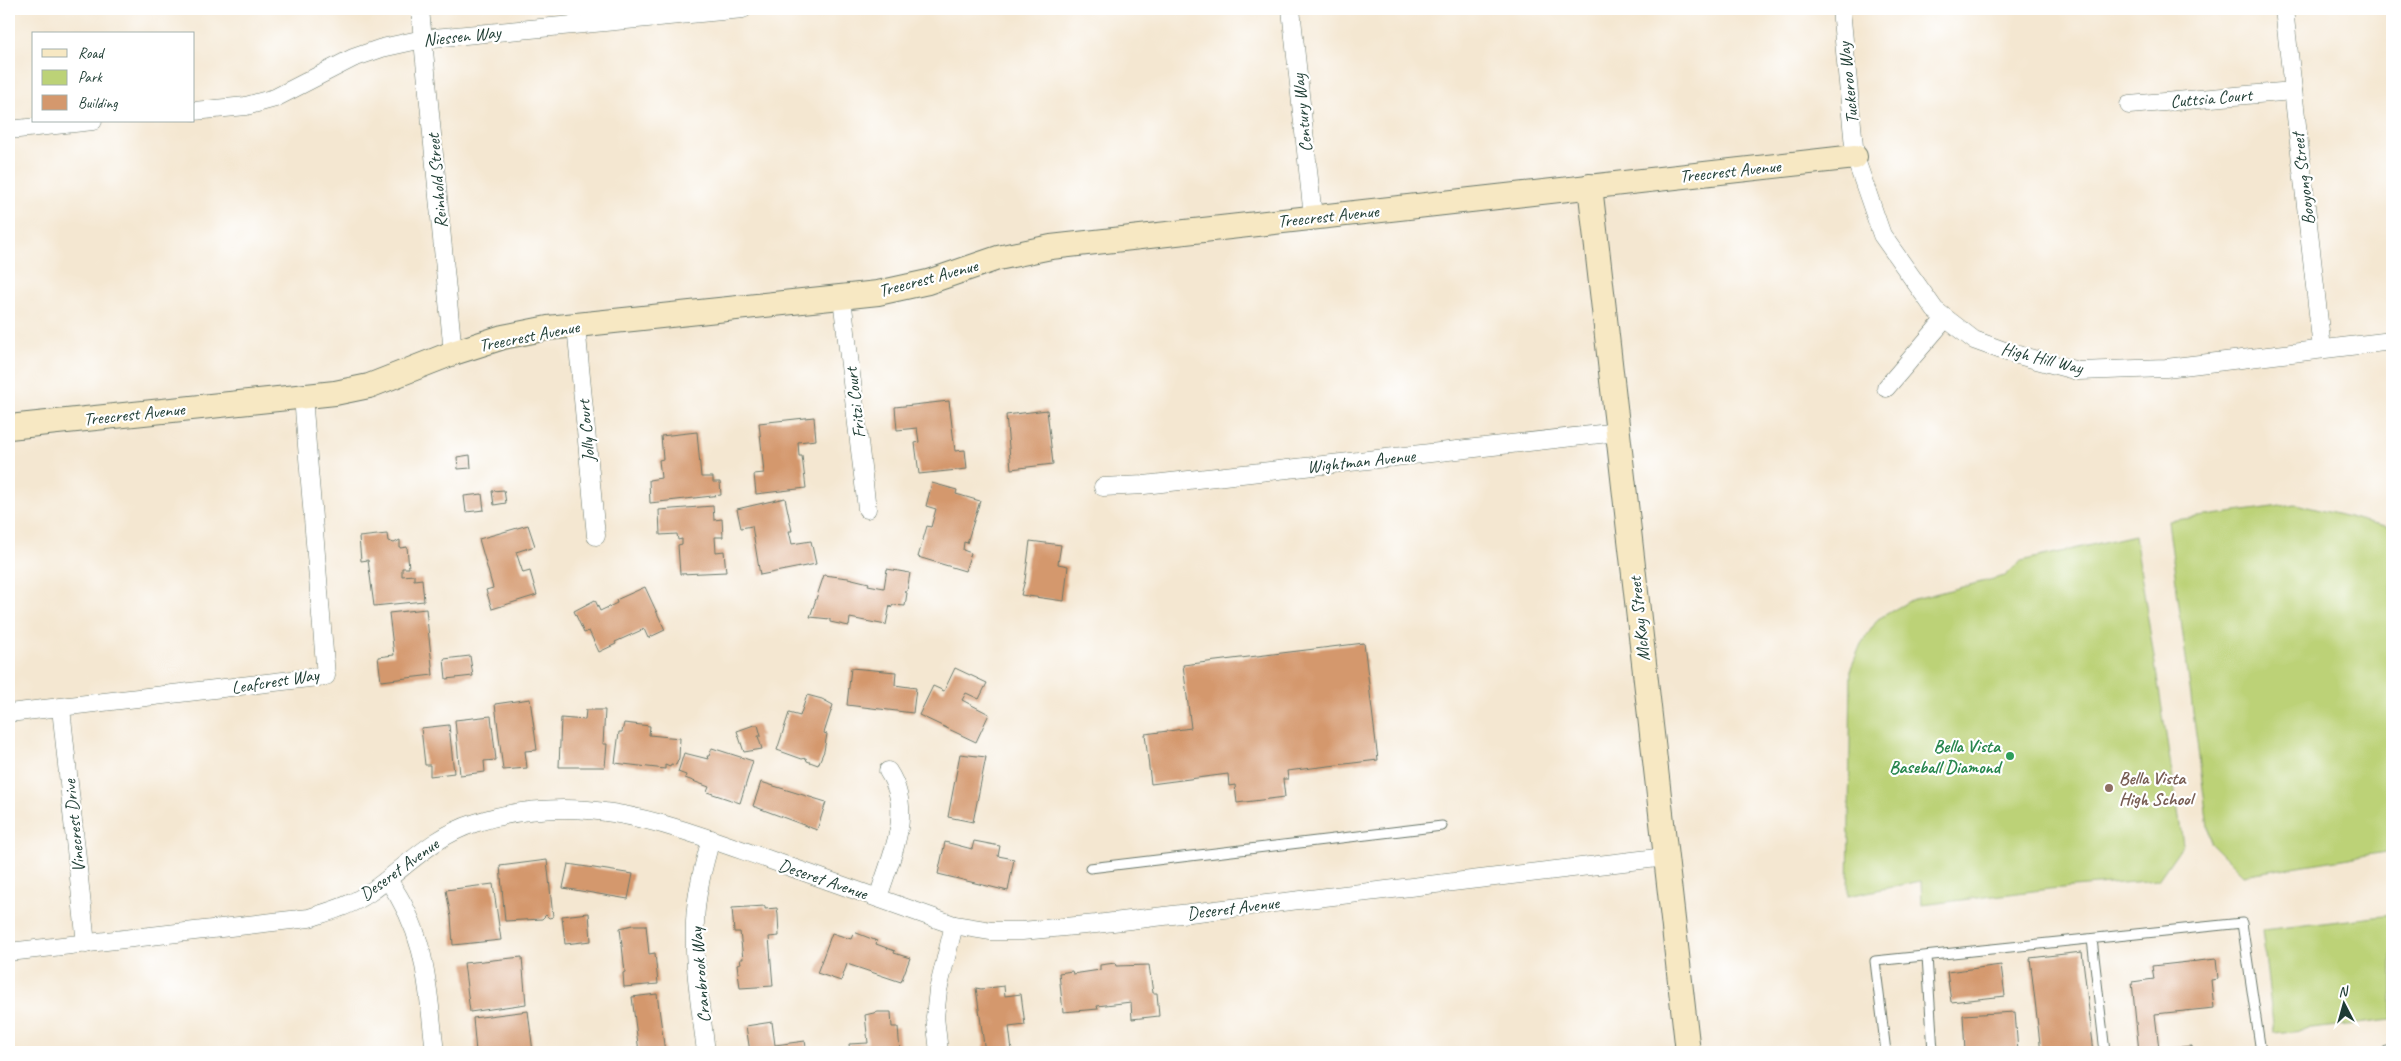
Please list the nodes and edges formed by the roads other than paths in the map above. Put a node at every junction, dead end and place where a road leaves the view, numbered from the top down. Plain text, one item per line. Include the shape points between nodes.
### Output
1 (420, 9) edge
2 (743, 9) edge
3 (1291, 9) edge
4 (1841, 9) edge
5 (2284, 9) edge
6 (423, 40) junction
7 (2293, 90) junction
8 (2129, 105) dead end
9 (195, 111) edge
10 (84, 122) edge
11 (9, 130) edge
12 (1855, 157) junction
13 (1590, 186) junction
14 (1314, 217) junction
15 (842, 298) junction
16 (1945, 319) junction
17 (576, 325) junction
18 (2392, 341) edge
19 (2322, 349) junction
20 (453, 353) junction
21 (1886, 388) dead end
22 (303, 397) junction
23 (9, 427) edge
24 (1618, 432) junction
25 (1103, 487) dead end
26 (867, 508) dead end
27 (596, 536) dead end
28 (61, 708) junction
29 (9, 713) edge
30 (888, 771) dead end
31 (1442, 826) dead end
32 (711, 840) junction
33 (1666, 857) junction
34 (1090, 868) dead end
35 (388, 880) junction
36 (878, 898) junction
37 (954, 925) junction
38 (2092, 939) junction
39 (86, 944) junction
40 (9, 952) edge
41 (1927, 956) junction
42 (435, 1052) edge
43 (706, 1052) edge
44 (939, 1052) edge
45 (1688, 1052) edge
46 (1886, 1052) edge
47 (1933, 1052) edge
48 (2105, 1052) edge
49 (2261, 1052) edge
50 (2387, 1052) edge
51 (2392, 1052) edge

1 - 6 street, Reinhold Street
2 - 6 street, Niessen Way
3 - 14 street, Century Way
4 - 12 street, Tuckeroo Way
5 - 7 street, Booyong Street
6 - 9 street, Niessen Way via 353,58 275,98 246,106
6 - 20 street, Reinhold Street
7 - 8 street, Cuttsia Court
7 - 19 street, Booyong Street
10 - 11 street
12 - 13 street, Treecrest Avenue
12 - 16 street, High Hill Way via 1882,235 1935,310
13 - 14 street, Treecrest Avenue
13 - 24 street, McKay Street
14 - 15 street, Treecrest Avenue via 1033,250 998,258 928,282
15 - 17 street, Treecrest Avenue
15 - 26 street, Fritzi Court
16 - 19 street, High Hill Way via 1974,340 2078,371 2166,368
16 - 21 street
17 - 20 street, Treecrest Avenue via 503,337
17 - 27 street, Jolly Court
18 - 19 street, High Hill Way
20 - 22 street, Treecrest Avenue via 369,386
22 - 23 street, Treecrest Avenue
22 - 28 street, Leafcrest Way via 326,676
24 - 25 street, Wightman Avenue
24 - 33 street, McKay Street
28 - 29 street, Leafcrest Way
28 - 39 street, Vinecrest Drive
30 - 36 street via 896,782 902,813
31 - 34 lane
32 - 35 street, Deseret Avenue via 642,817 573,808 539,809 473,823 446,835 421,851
32 - 36 street, Deseret Avenue
32 - 43 street, Cranbrook Way via 700,877 695,921
33 - 37 street, Deseret Avenue via 1022,932
33 - 45 street, McKay Street
35 - 39 street, Deseret Avenue via 353,902 309,918
35 - 42 street via 400,897 420,943
36 - 37 street, Deseret Avenue
37 - 44 street via 938,990 935,1018
38 - 41 lane
38 - 48 lane
38 - 49 lane via 2242,923
39 - 40 street, Deseret Avenue
41 - 46 lane via 1875,961
41 - 47 lane
50 - 51 lane

